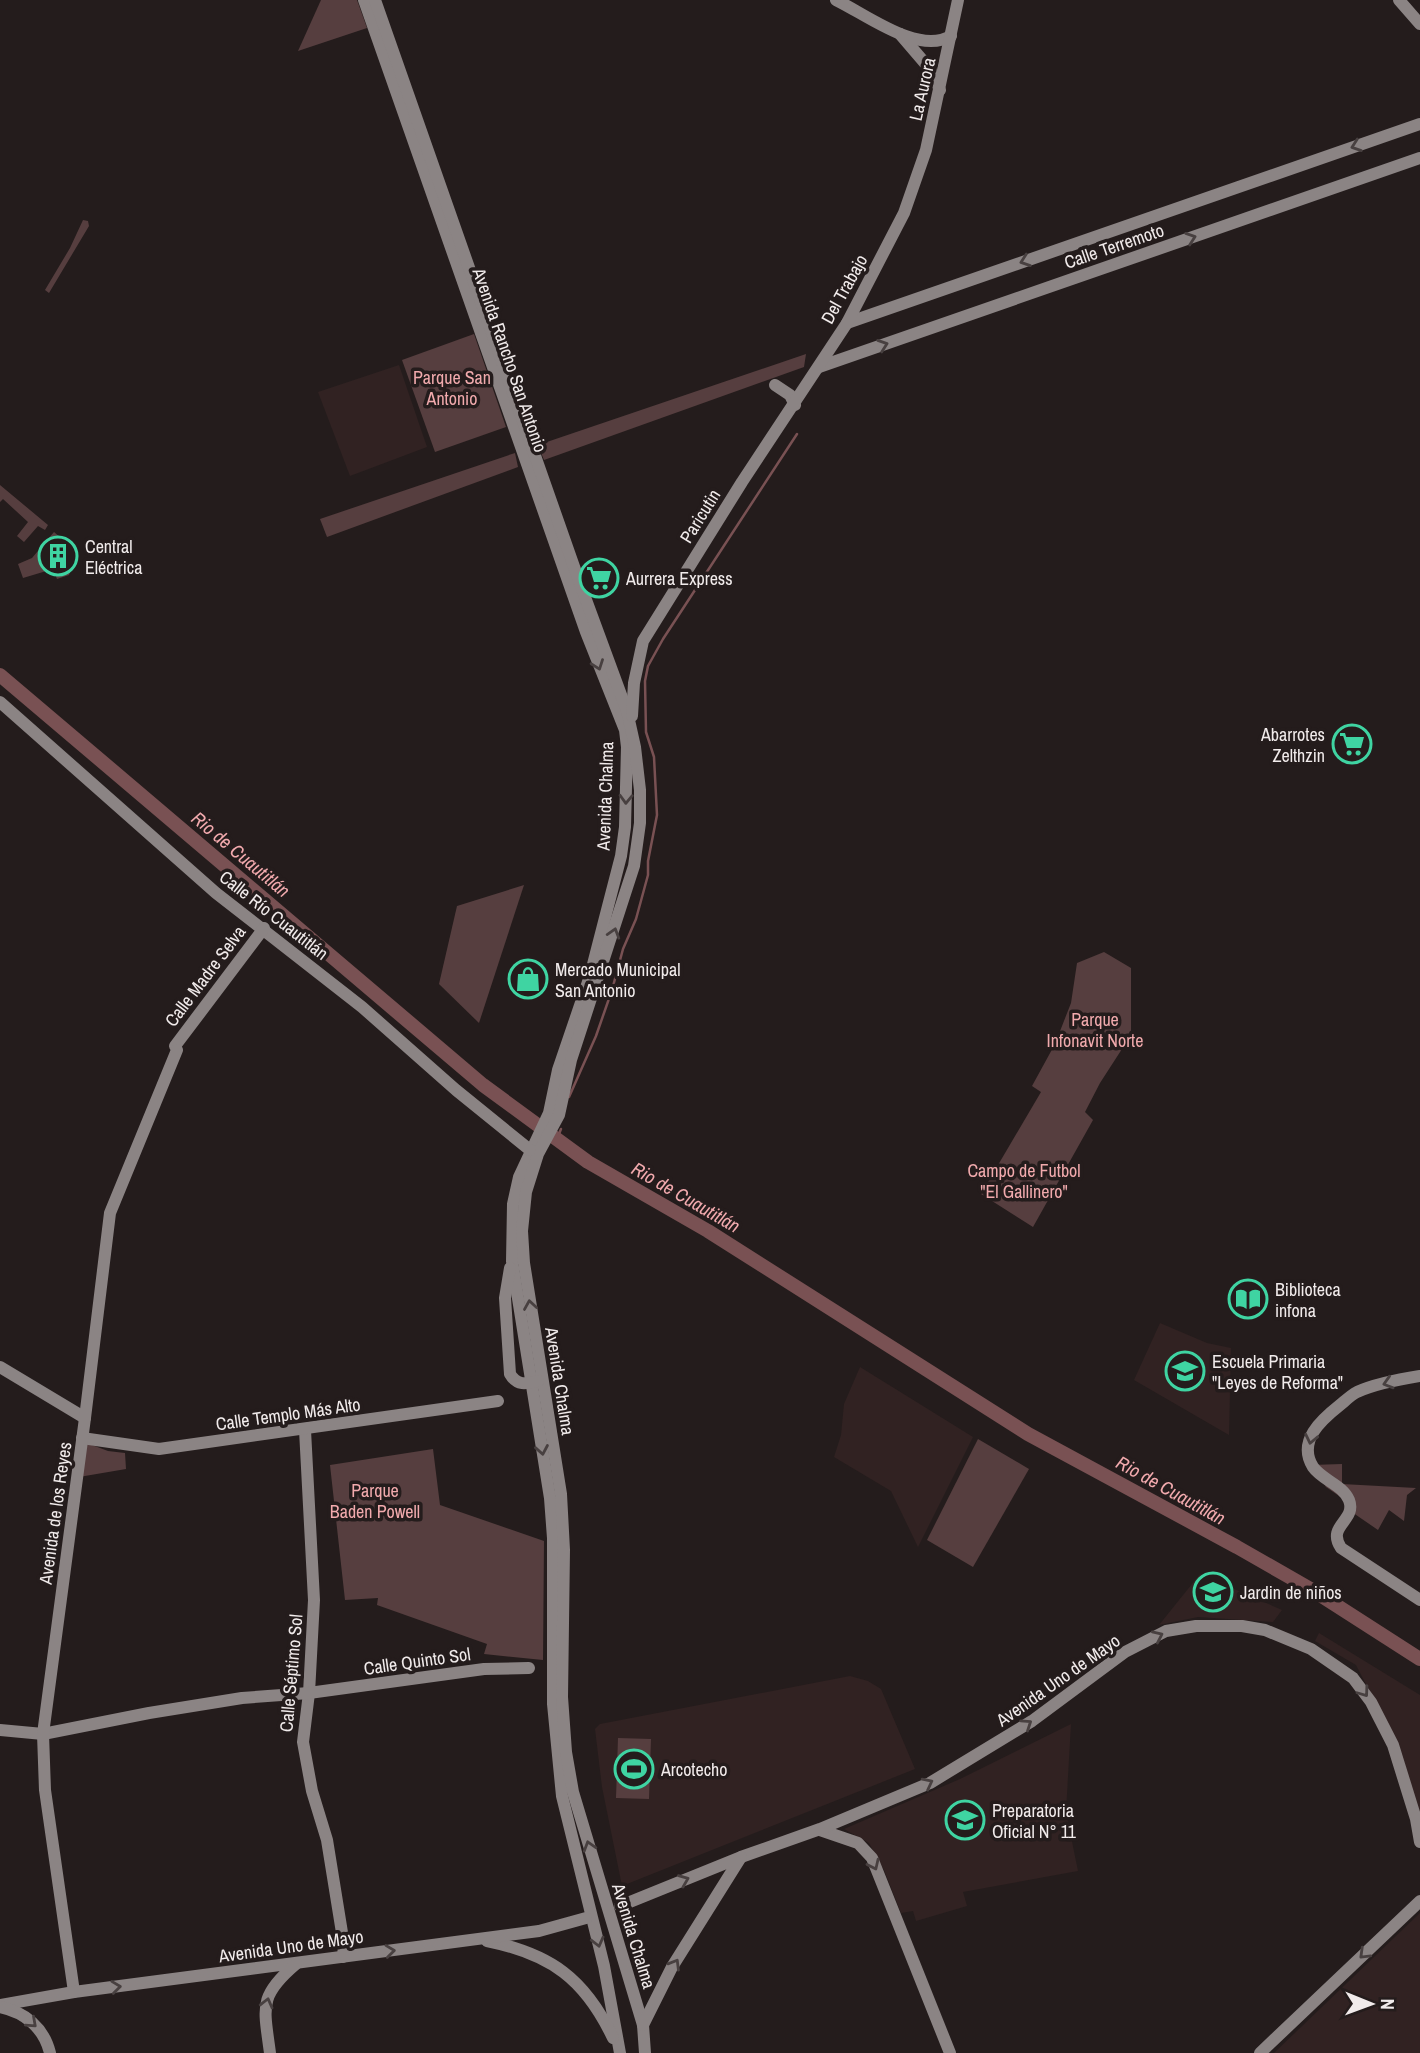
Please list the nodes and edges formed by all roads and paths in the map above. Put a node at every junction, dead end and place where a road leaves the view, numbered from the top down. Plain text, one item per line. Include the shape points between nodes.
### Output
1 (364, 0) edge
2 (374, 0) edge
3 (836, 0) edge
4 (958, 0) edge
5 (1399, 0) edge
6 (1420, 24) edge
7 (900, 33) junction
8 (951, 36) junction
9 (940, 90) junction
10 (1420, 124) edge
11 (1420, 158) edge
12 (916, 184) joint
13 (847, 323) junction
14 (819, 367) junction
15 (775, 385) dead end
16 (795, 405) junction
17 (0, 702) edge
18 (628, 726) junction
19 (264, 928) junction
20 (176, 1048) joint
21 (546, 1130) junction
22 (530, 1150) junction
23 (512, 1261) junction
24 (0, 1367) edge
25 (1420, 1376) edge
26 (536, 1382) junction
27 (498, 1401) dead end
28 (85, 1418) junction
29 (304, 1430) junction
30 (82, 1438) junction
31 (1420, 1600) edge
32 (529, 1668) dead end
33 (309, 1693) junction
34 (0, 1730) edge
35 (43, 1734) junction
36 (567, 1794) junction
37 (820, 1829) junction
38 (1420, 1842) edge
39 (741, 1857) junction
40 (1420, 1891) edge
41 (1417, 1904) edge
42 (620, 1906) dead end
43 (586, 1918) dead end
44 (476, 1940) junction
45 (343, 1957) junction
46 (297, 1964) junction
47 (74, 1992) junction
48 (0, 2006) edge
49 (643, 2025) junction
50 (50, 2053) edge
51 (270, 2053) edge
52 (620, 2053) edge
53 (645, 2053) edge
54 (950, 2053) edge
55 (1260, 2053) edge

1 -> 18 street, Avenida Rancho San Antonio via 586,632
2 - 18 street, Avenida Rancho San Antonio
3 - 7 street
4 - 8 street, La Aurora
5 - 6 street
7 - 8 street via 925,42
7 - 9 street via 930,69
8 - 9 street, La Aurora
9 - 12 street, La Aurora
10 -> 13 street, Calle Terremoto
14 -> 11 street, Calle Terremoto
12 - 13 street, Del Trabajo
13 - 14 street, Del Trabajo
14 - 16 street, Del Trabajo
15 - 16 street via 790,395
16 - 18 street, Paricutin via 643,641
17 - 19 street, Calle Río Cuautitlán via 207,885
18 - 21 street, Avenida Chalma via 640,790 634,866 570,1060 559,1115
19 - 20 street, Calle Madre Selva
19 - 22 street, Calle Río Cuautitlán
20 - 28 street, Avenida de los Reyes via 110,1213
21 - 22 street, Avenida Chalma
26 -> 21 street, Avenida Chalma via 522,1231 526,1192
22 - 23 street, Avenida Chalma via 513,1204
23 - 26 street, Avenida Chalma
23 - 26 street via 505,1298 510,1374 521,1384
24 - 28 street
25 -> 31 street via 1357,1392 1313,1428 1308,1456 1314,1468 1349,1500 1348,1516 1336,1531 1341,1548
26 - 36 street, Avenida Chalma via 553,1538 553,1704
27 - 29 street, Calle Templo Más Alto
28 - 30 street, Avenida de los Reyes
29 - 30 street, Calle Templo Más Alto via 159,1449
29 - 33 street, Calle Séptimo Sol via 314,1600
30 - 35 street, Avenida de los Reyes
32 - 33 street, Calle Quinto Sol via 484,1669
33 - 35 street, Calle Quinto Sol via 242,1698
33 - 45 street, Calle Séptimo Sol via 303,1742 330,1854
34 - 35 street, Calle Quinto Sol
35 - 47 street, Avenida de los Reyes via 45,1790
49 -> 36 street, Avenida Chalma
36 -> 52 street, Avenida Chalma
37 -> 38 street, Avenida Uno de Mayo via 919,1788 971,1759 1125,1653 1166,1631 1205,1625 1265,1630 1318,1653 1353,1678 1393,1745
37 - 39 street, Avenida Uno de Mayo
37 -> 54 street via 858,1843 872,1858
42 -> 39 street, Avenida Uno de Mayo
49 -> 39 street
40 - 41 street
41 -> 55 street
43 - 44 street, Avenida Uno de Mayo via 539,1931
45 -> 44 street, Avenida Uno de Mayo
44 - 52 street via 527,1952 572,1976 598,2010
45 - 46 street, Avenida Uno de Mayo
47 -> 46 street, Avenida Uno de Mayo
51 -> 46 street via 264,2010 267,1997
47 - 48 street, Avenida Uno de Mayo
48 -> 50 street via 32,2021
49 - 53 street, Avenida Chalma

